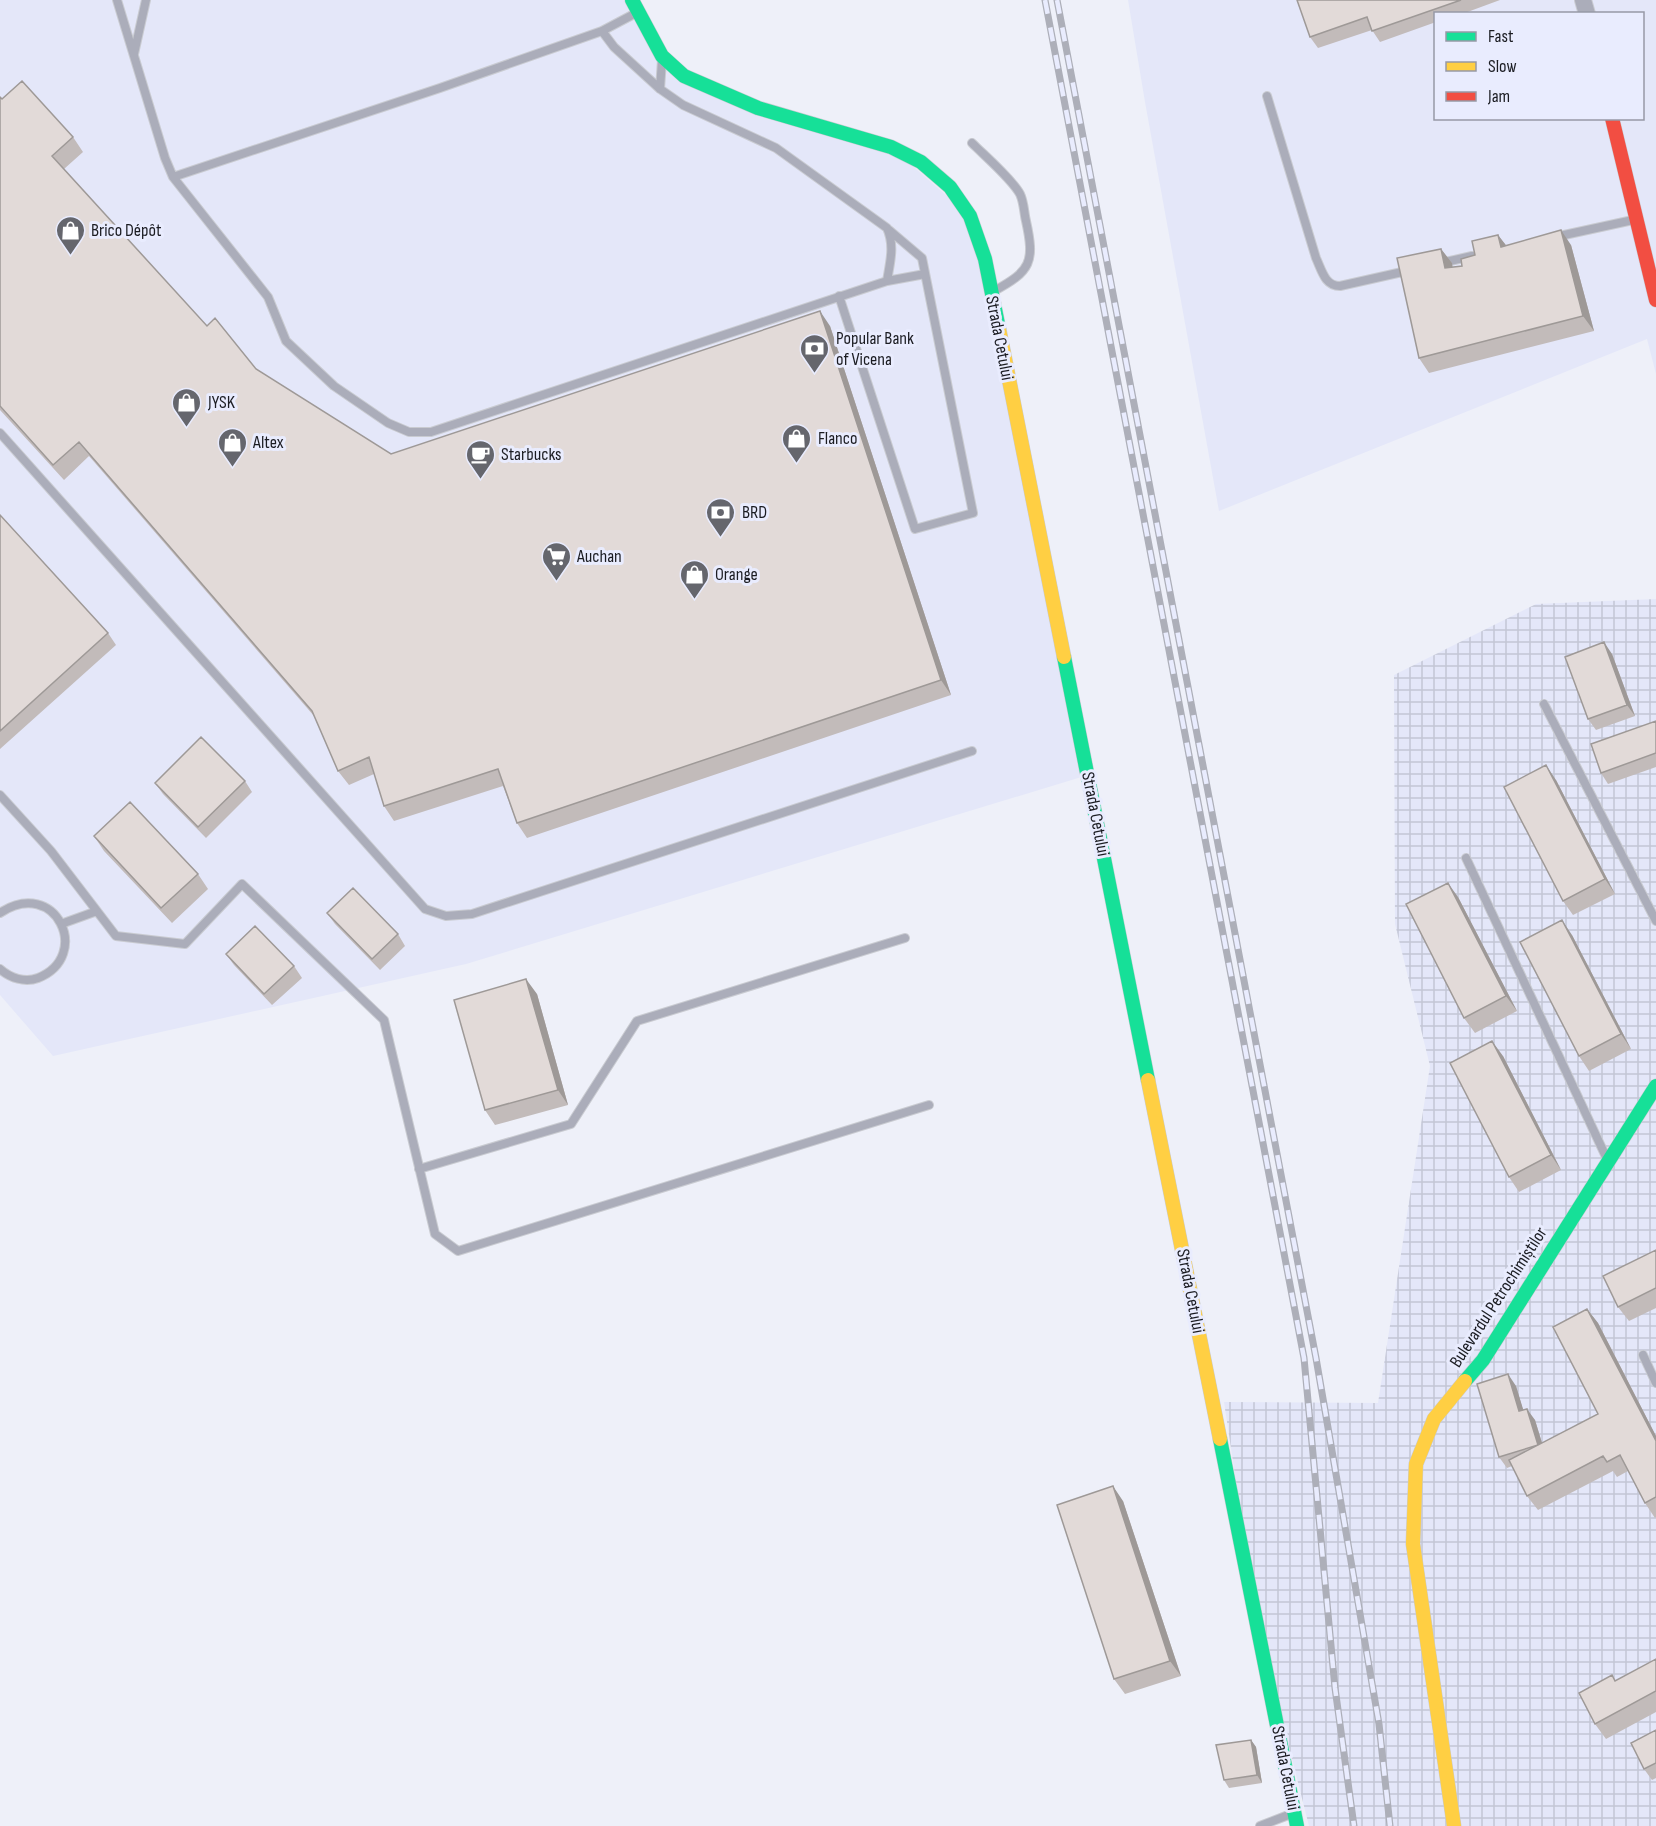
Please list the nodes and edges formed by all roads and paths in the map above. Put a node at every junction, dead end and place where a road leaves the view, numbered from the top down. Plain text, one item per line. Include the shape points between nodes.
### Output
1 (146, 0) edge
2 (119, 1) edge
3 (635, 6) edge
4 (602, 31) junction
5 (134, 54) junction
6 (662, 57) junction
7 (660, 89) junction
8 (1267, 96) dead end
9 (1612, 120) edge
10 (972, 143) dead end
11 (173, 177) junction
12 (1637, 219) junction
13 (887, 228) junction
14 (1545, 240) edge
15 (1477, 255) edge
16 (1431, 266) edge
17 (1420, 268) edge
18 (925, 274) junction
19 (887, 281) junction
20 (991, 293) junction
21 (839, 296) junction
22 (1656, 300) edge
23 (0, 433) edge
24 (1544, 704) dead end
25 (972, 751) dead end
26 (0, 795) edge
27 (1466, 858) dead end
28 (97, 911) junction
29 (0, 913) edge
30 (1656, 921) edge
31 (62, 924) junction
32 (905, 938) dead end
33 (0, 969) edge
34 (1656, 1086) edge
35 (929, 1105) dead end
36 (1608, 1162) junction
37 (420, 1169) junction
38 (1643, 1355) dead end
39 (1656, 1383) edge
40 (1295, 1819) edge
41 (1260, 1826) edge
42 (1454, 1826) edge

1 - 5 lane
2 - 5 lane
3 - 4 lane
3 - 6 street, Strada Cetului
4 - 7 lane
4 - 11 lane
5 - 11 lane
6 - 7 lane
6 - 20 street, Strada Cetului via 684,76 758,108 891,147 921,162 951,187 970,216 985,259
7 - 13 lane via 683,105 776,148
8 - 17 lane via 1316,258 1328,283 1340,286
9 - 12 street
10 - 20 lane via 1021,195 1030,239 1025,271
11 - 21 lane via 267,297 286,341 351,399 409,432 431,432
12 - 14 lane
12 - 22 street
13 - 18 lane via 922,258
13 - 19 lane via 892,251
15 - 16 lane
18 - 19 lane
18 - 21 lane via 973,513 915,529
19 - 21 lane
20 - 40 street, Strada Cetului
23 - 25 lane via 425,909 446,916 472,914
24 - 30 lane
26 - 28 lane via 51,851
27 - 36 lane
28 - 31 lane
28 - 37 lane via 116,936 185,944 242,884 384,1020
29 - 31 lane via 26,902 53,912
31 - 33 lane via 66,937 64,952 58,965 47,974 34,980 20,980
32 - 37 lane via 637,1020 572,1124
34 - 36 street, Bulevardul Petrochimiștilor
35 - 37 lane via 458,1251 435,1234
36 - 42 street, Bulevardul Petrochimiștilor via 1484,1360 1434,1419 1416,1464 1413,1544
38 - 39 lane
40 - 41 lane

